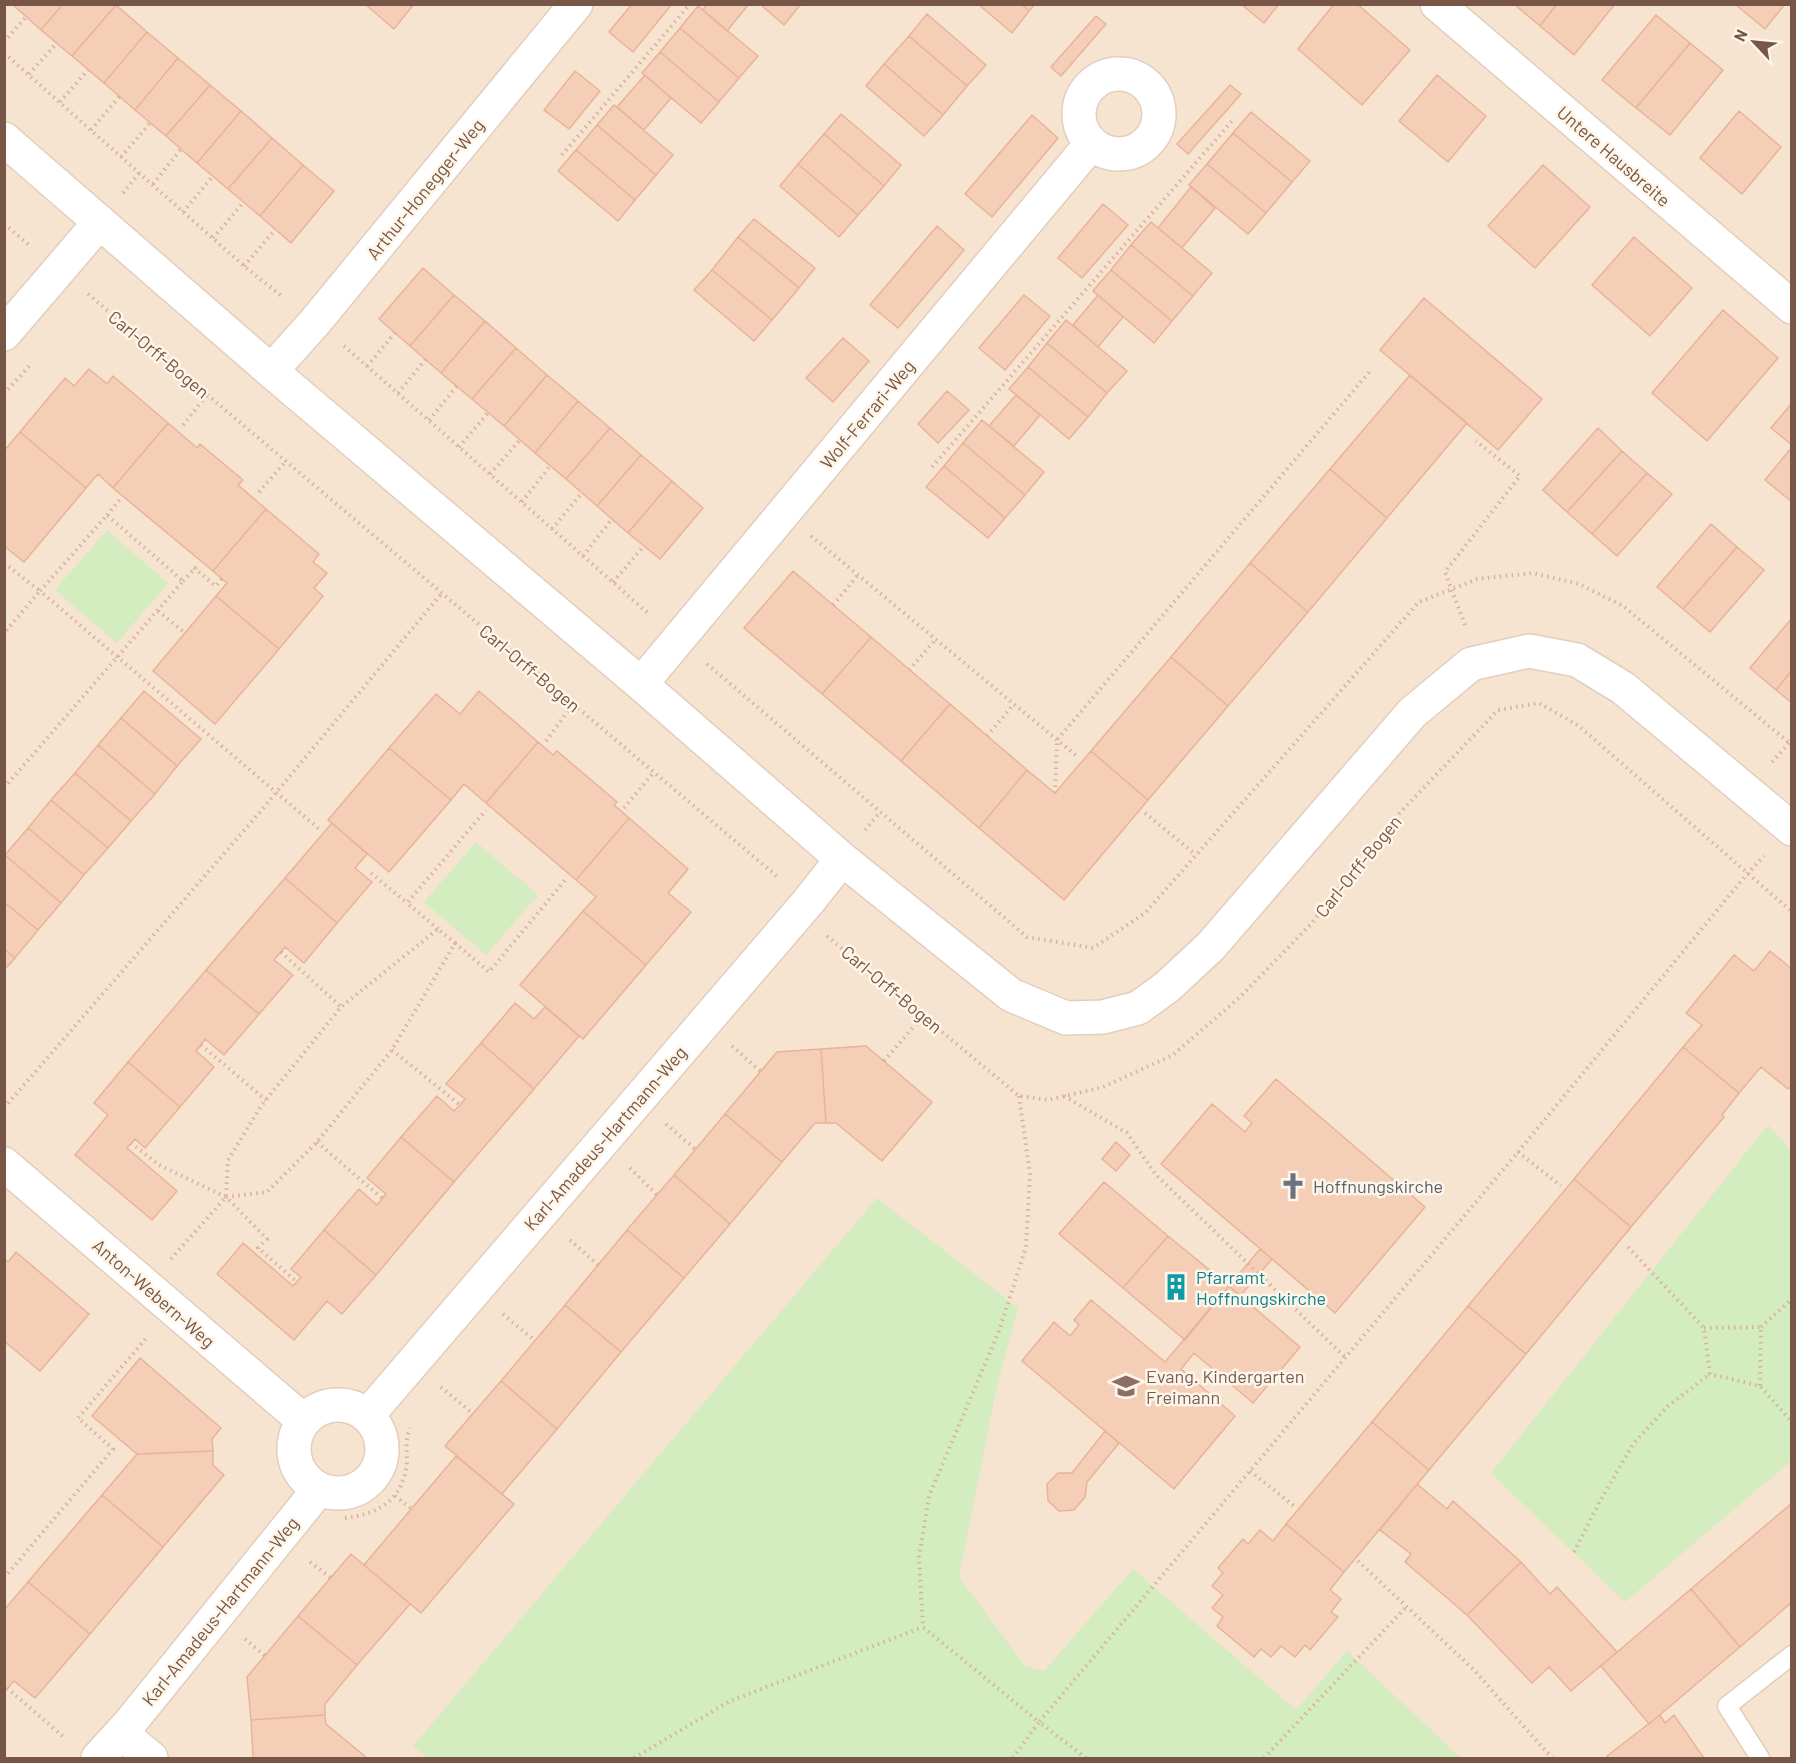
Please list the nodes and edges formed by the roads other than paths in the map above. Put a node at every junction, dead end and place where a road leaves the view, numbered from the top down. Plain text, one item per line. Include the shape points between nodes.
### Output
1 (576, 4) edge
2 (1437, 4) edge
3 (4, 139) edge
4 (1092, 144) dead end
5 (100, 222) junction
6 (1791, 307) edge
7 (4, 334) edge
8 (272, 371) junction
9 (641, 684) junction
10 (1791, 829) edge
11 (842, 859) junction
12 (4, 1164) edge
13 (367, 1416) junction
14 (304, 1421) junction
15 (319, 1489) junction
16 (1791, 1655) edge
17 (121, 1733) junction
18 (86, 1751) edge
19 (151, 1758) edge
20 (1760, 1758) edge

1 - 8 street, Arthur-Honegger-Weg
2 - 6 street, Untere Hausbreite
3 - 5 street
4 - 9 street, Wolf-Ferrari-Weg
5 - 7 street
5 - 8 street
8 - 9 street
9 - 11 street
10 - 11 street via 1623,688 1577,660 1529,651 1471,664 1412,712 1211,946 1138,1008 1103,1017 1066,1018 1011,995
11 - 13 street, Karl-Amadeus-Hartmann-Weg
12 - 14 street, Anton-Webern-Weg
13 - 14 street via 342,1405 327,1406
13 - 15 street via 381,1440 378,1467 371,1479 346,1492
14 - 15 street via 294,1445 295,1459 304,1476
15 - 17 street, Karl-Amadeus-Hartmann-Weg
16 - 20 lane via 1727,1706
17 - 18 street, Karl-Amadeus-Hartmann-Weg
17 - 19 street

